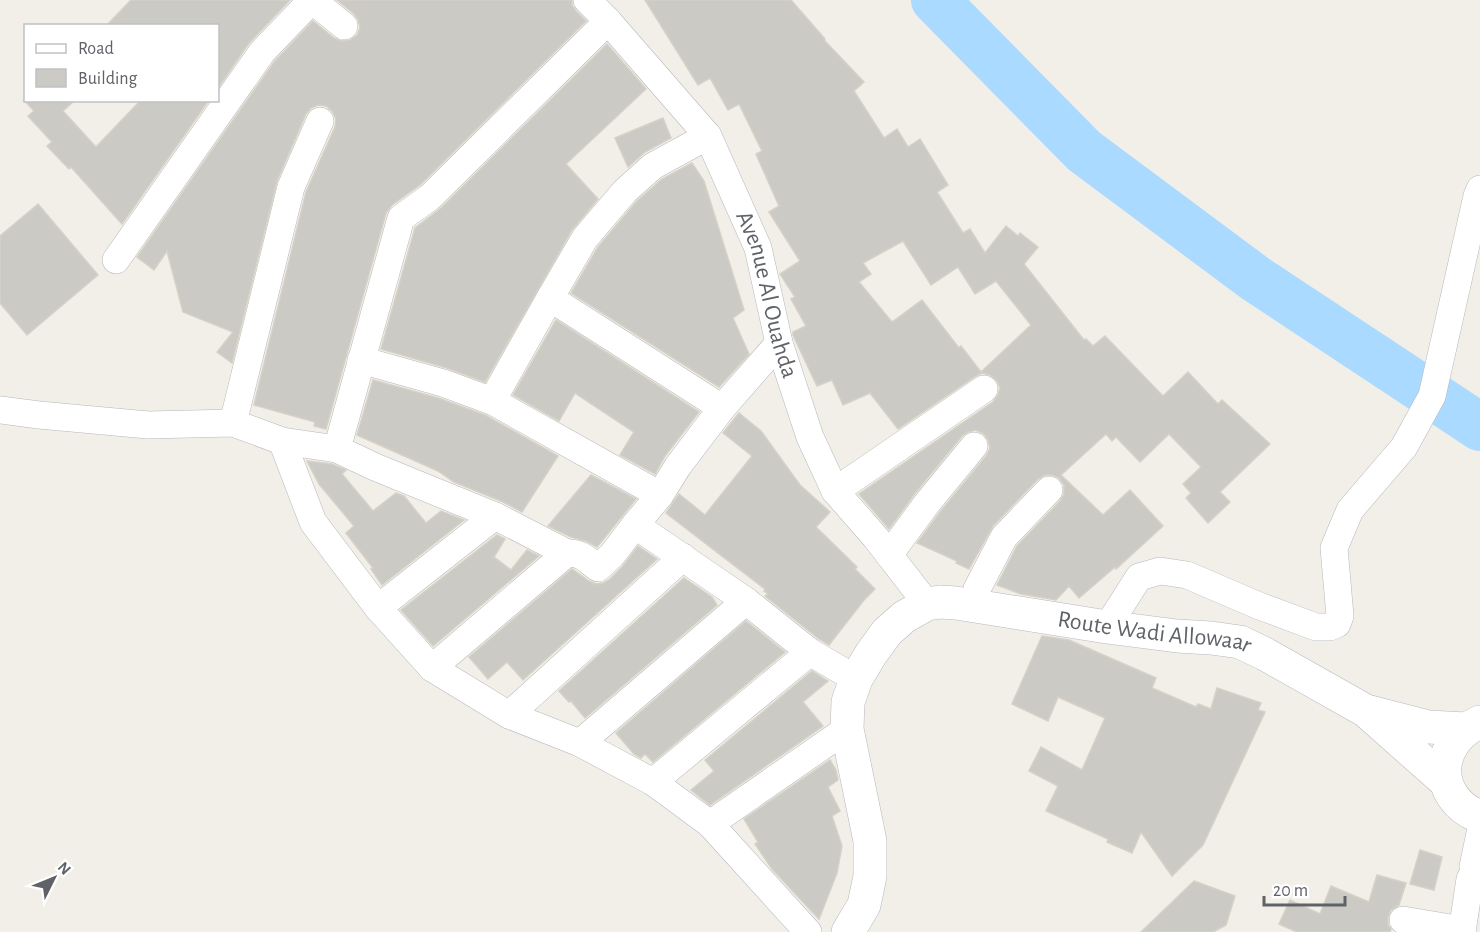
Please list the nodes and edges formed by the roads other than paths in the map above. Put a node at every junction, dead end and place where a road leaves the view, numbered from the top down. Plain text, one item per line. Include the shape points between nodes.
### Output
1 (312, 0) edge
2 (587, 0) edge
3 (608, 21) junction
4 (344, 26) dead end
5 (320, 121) dead end
6 (708, 136) junction
7 (1480, 189) edge
8 (116, 260) dead end
9 (550, 298) junction
10 (779, 343) junction
11 (361, 360) junction
12 (984, 389) dead end
13 (492, 401) junction
14 (722, 408) junction
15 (0, 410) edge
16 (233, 423) junction
17 (282, 441) junction
18 (975, 446) dead end
19 (337, 449) junction
20 (1049, 490) dead end
21 (835, 491) junction
22 (660, 495) junction
23 (495, 516) junction
24 (635, 525) junction
25 (567, 554) junction
26 (889, 555) junction
27 (683, 557) junction
28 (746, 601) junction
29 (927, 604) junction
30 (975, 606) junction
31 (378, 608) junction
32 (1107, 627) junction
33 (810, 652) junction
34 (432, 668) junction
35 (856, 679) junction
36 (1366, 711) junction
37 (509, 715) junction
38 (1473, 726) edge
39 (847, 729) junction
40 (580, 743) junction
41 (1445, 781) junction
42 (653, 782) junction
43 (1480, 817) edge
44 (710, 824) junction
45 (1480, 833) edge
46 (1403, 920) dead end
47 (1462, 931) edge
48 (808, 932) edge
49 (848, 932) edge

1 - 4 street
1 - 8 street via 262,52
2 - 3 street, Avenue Al Ouahda
3 - 6 street, Avenue Al Ouahda
3 - 11 street via 430,197 401,218
5 - 16 street via 291,187
6 - 9 street via 653,166 625,191 585,238
6 - 10 street, Avenue Al Ouahda via 758,248
7 - 32 street via 1432,396 1404,447 1350,510 1334,548 1340,616 1337,624 1316,627 1187,575 1160,571 1139,577
9 - 13 street
9 - 14 street
10 - 14 street
10 - 21 street, Avenue Al Ouahda via 810,436
11 - 13 street
11 - 19 street
12 - 21 street
13 - 22 street
14 - 22 street
15 - 16 street via 148,425
16 - 17 street
17 - 19 street
17 - 31 street via 313,522
18 - 26 street
19 - 23 street
20 - 30 street via 1004,537 977,589
21 - 26 street, Avenue Al Ouahda
22 - 24 street
23 - 25 street
23 - 31 street
24 - 25 street via 598,568 584,557
24 - 27 street
25 - 34 street
26 - 29 street, Avenue Al Ouahda
27 - 28 street
27 - 37 street
28 - 33 street
28 - 40 street
29 - 30 street, Route Wadi Allowaar
29 - 35 street via 904,616 887,632
30 - 32 street, Route Wadi Allowaar
31 - 34 street
32 - 36 street, Route Wadi Allowaar via 1240,642
33 - 35 street
33 - 42 street
34 - 37 street
35 - 39 street via 848,702
36 - 38 street, Route Wadi Allowaar via 1428,727
36 - 41 street, Route Wadi Allowaar
37 - 40 street
38 - 41 street via 1449,750
39 - 44 street
39 - 49 street via 870,841 870,876 864,905
40 - 42 street
41 - 43 street, Route Wadi Allowaar via 1458,803
42 - 44 street
44 - 48 street
45 - 47 street
46 - 47 street

